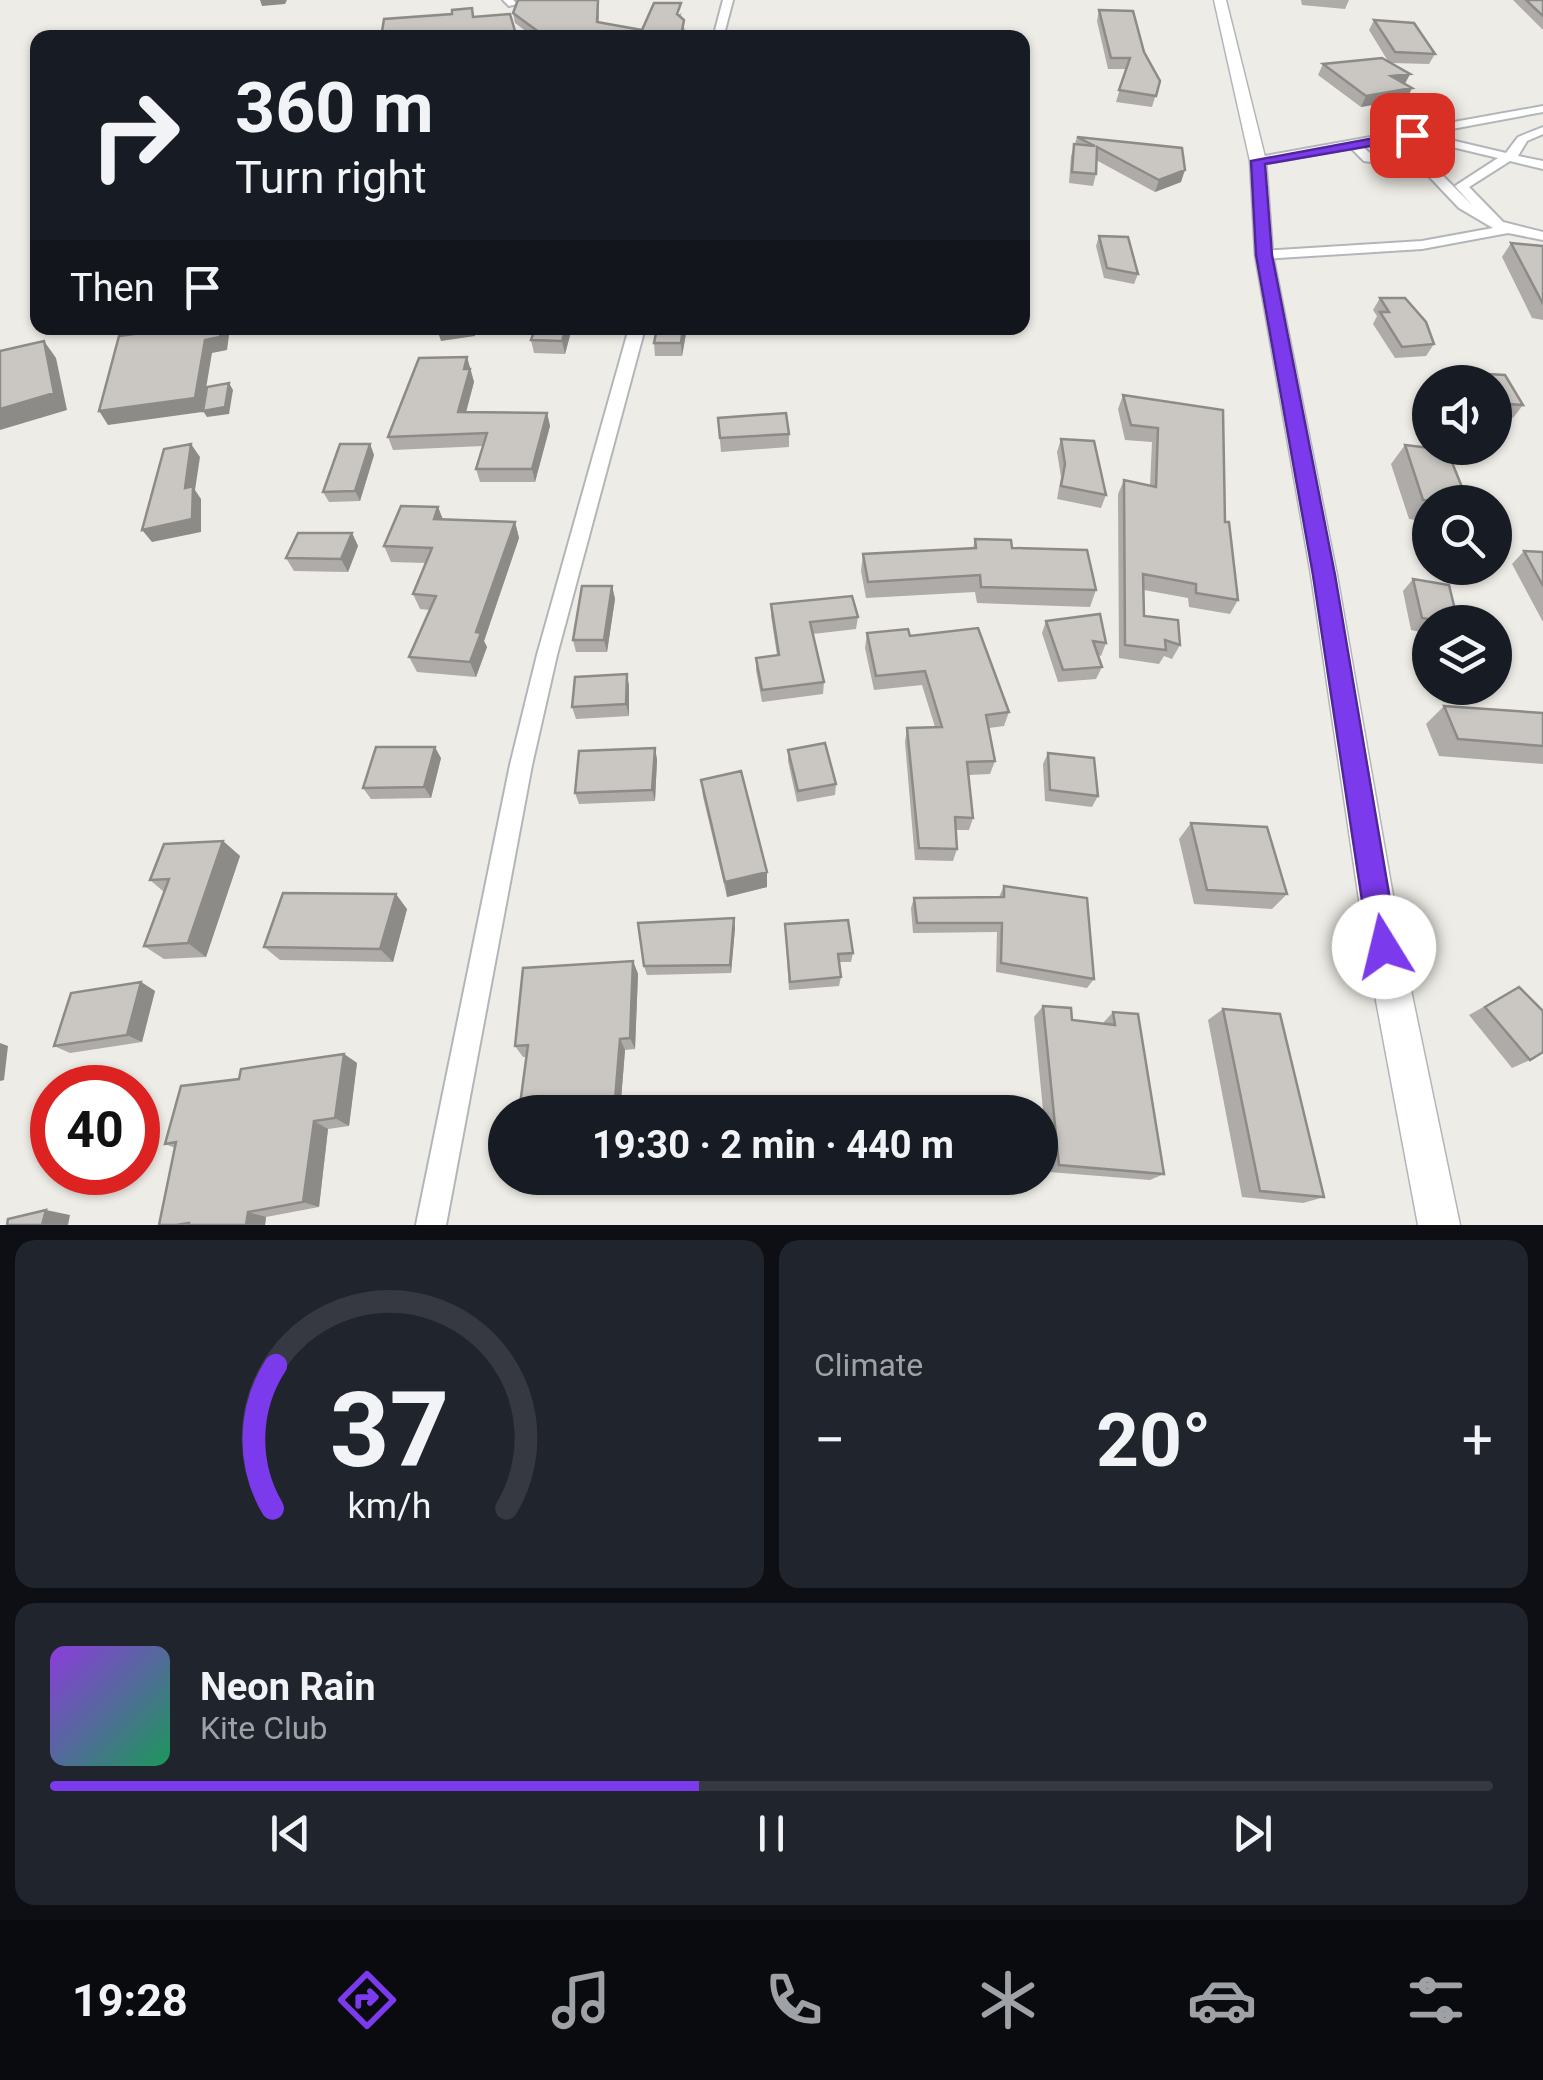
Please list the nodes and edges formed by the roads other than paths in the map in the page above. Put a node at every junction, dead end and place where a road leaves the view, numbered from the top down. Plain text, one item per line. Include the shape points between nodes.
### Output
1 (728, 0) edge
2 (1220, 0) edge
3 (720, 30) edge
4 (1543, 109) edge
5 (1543, 130) edge
6 (1412, 135) junction
7 (1356, 146) junction
8 (1512, 155) junction
9 (1258, 161) junction
10 (1543, 165) edge
11 (1503, 230) junction
12 (1543, 232) edge
13 (1264, 255) junction
14 (635, 335) edge
15 (431, 1225) edge
16 (1439, 1225) edge

1 - 3 street
2 - 9 street
4 - 6 street
5 - 8 street via 1522,139
6 - 7 street
6 - 8 street
7 - 9 street
7 - 11 street via 1368,158 1426,166 1446,193
8 - 10 street
8 - 11 street via 1462,186
9 - 13 street
11 - 12 street
11 - 13 street via 1422,246
13 - 16 street
14 - 15 street via 538,692

